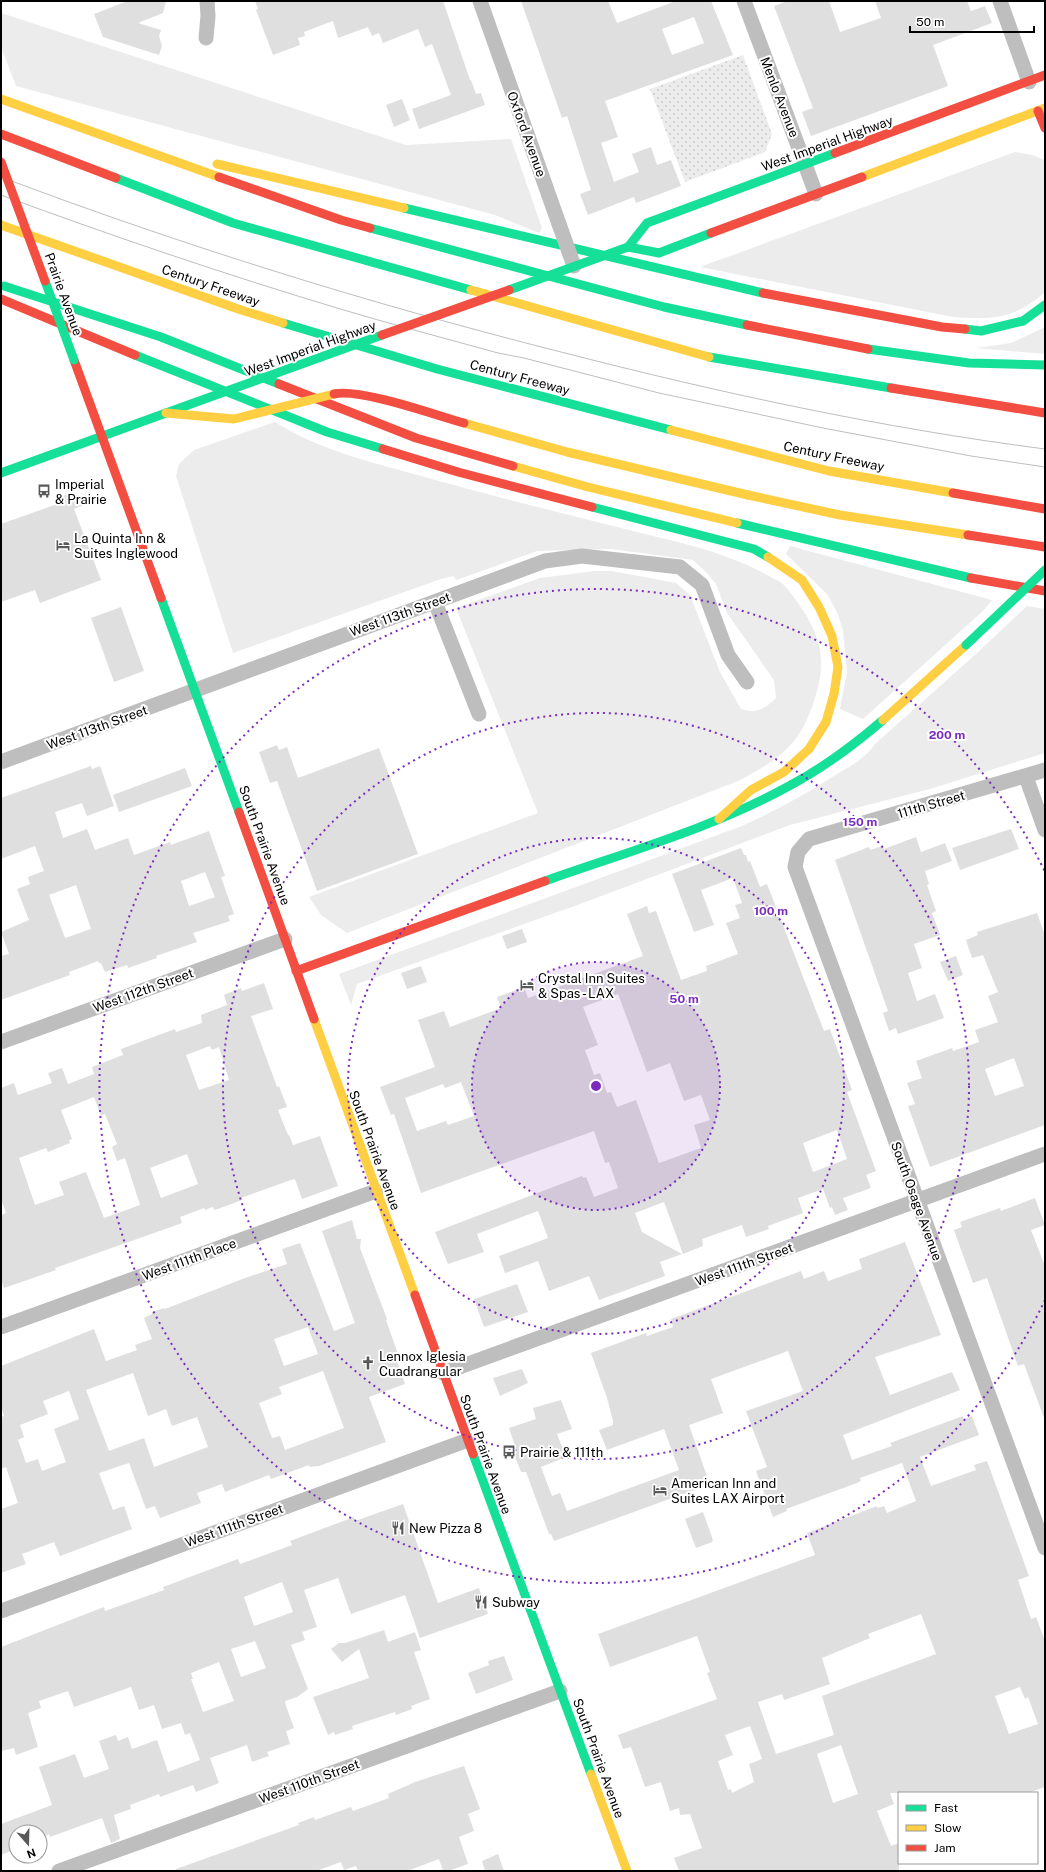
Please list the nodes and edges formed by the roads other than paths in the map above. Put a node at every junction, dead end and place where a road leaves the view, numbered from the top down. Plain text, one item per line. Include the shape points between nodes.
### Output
1 (207, 1) edge
2 (480, 1) edge
3 (744, 1) edge
4 (1000, 1) edge
5 (206, 38) dead end
6 (1045, 75) edge
7 (1030, 86) junction
8 (1, 100) edge
9 (1040, 108) edge
10 (1045, 128) edge
11 (1, 134) edge
12 (110, 139) junction
13 (1, 162) edge
14 (806, 165) junction
15 (816, 194) junction
16 (1, 225) edge
17 (628, 247) junction
18 (574, 266) junction
19 (1, 285) edge
20 (1, 299) edge
21 (1045, 305) edge
22 (1045, 365) edge
23 (1045, 412) edge
24 (166, 413) junction
25 (102, 436) junction
26 (1, 473) edge
27 (1045, 509) edge
28 (1045, 548) edge
29 (1045, 570) edge
30 (1045, 591) edge
31 (435, 602) junction
32 (747, 682) dead end
33 (194, 691) junction
34 (479, 714) dead end
35 (1, 762) edge
36 (1045, 770) edge
37 (1026, 777) junction
38 (719, 819) junction
39 (1045, 830) edge
40 (798, 852) joint
41 (285, 939) junction
42 (296, 971) junction
43 (1, 1042) edge
44 (1045, 1154) edge
45 (376, 1191) junction
46 (917, 1201) junction
47 (1, 1327) edge
48 (443, 1373) junction
49 (468, 1440) junction
50 (1045, 1548) edge
51 (1, 1611) edge
52 (560, 1691) junction
53 (59, 1871) edge
54 (627, 1871) edge

1 - 5 street
2 - 18 street, Oxford Avenue, bridge
3 - 14 street, Menlo Avenue
4 - 7 street
6 - 7 main road, West Imperial Highway
7 - 14 main road, West Imperial Highway
8 - 12 main road
9 - 10 main road
9 - 15 main road
11 - 23 main road via 233,223 716,359
12 - 21 main road via 762,293 942,327 981,331 1023,321
12 - 22 main road via 341,220 664,307 851,347 969,364
13 - 25 main road, Prairie Avenue, bridge
14 - 15 street, Menlo Avenue
14 - 17 main road, West Imperial Highway via 647,223
15 - 17 main road via 659,253
16 - 27 main road, Century Freeway via 240,310 437,369 829,471
17 - 18 main road, West Imperial Highway, bridge
18 - 24 main road, West Imperial Highway, bridge
19 - 30 main road via 160,337 416,438 642,500 949,574
20 - 38 main road via 327,432 458,472 754,549 779,563 802,580 819,607 832,636 838,667 834,694 826,722 809,749 784,772 751,790
24 - 25 main road, West Imperial Highway
24 - 28 main road, bridge via 234,419 343,392 372,397 567,452 748,495 840,515
25 - 26 main road, West Imperial Highway
25 - 33 main road, South Prairie Avenue
29 - 38 main road, bridge via 866,735 813,773 777,794
31 - 32 street, West 113th Street via 545,561 582,556 680,567 702,585 728,655
31 - 33 street, West 113th Street
31 - 34 street
33 - 35 street, West 113th Street
33 - 41 main road, South Prairie Avenue
36 - 37 street, 111th Street
37 - 39 street
37 - 40 street, 111th Street via 808,839
38 - 42 main road
40 - 46 street, South Osage Avenue via 795,868
41 - 42 main road, South Prairie Avenue
41 - 43 street, West 112th Street
42 - 45 main road, South Prairie Avenue
44 - 46 street, West 111th Street
45 - 47 street, West 111th Place
45 - 48 main road, South Prairie Avenue
46 - 48 street, West 111th Street
46 - 50 street, South Osage Avenue
48 - 49 main road, South Prairie Avenue
49 - 51 street, West 111th Street
49 - 52 main road, South Prairie Avenue
52 - 53 street, West 110th Street
52 - 54 main road, South Prairie Avenue

